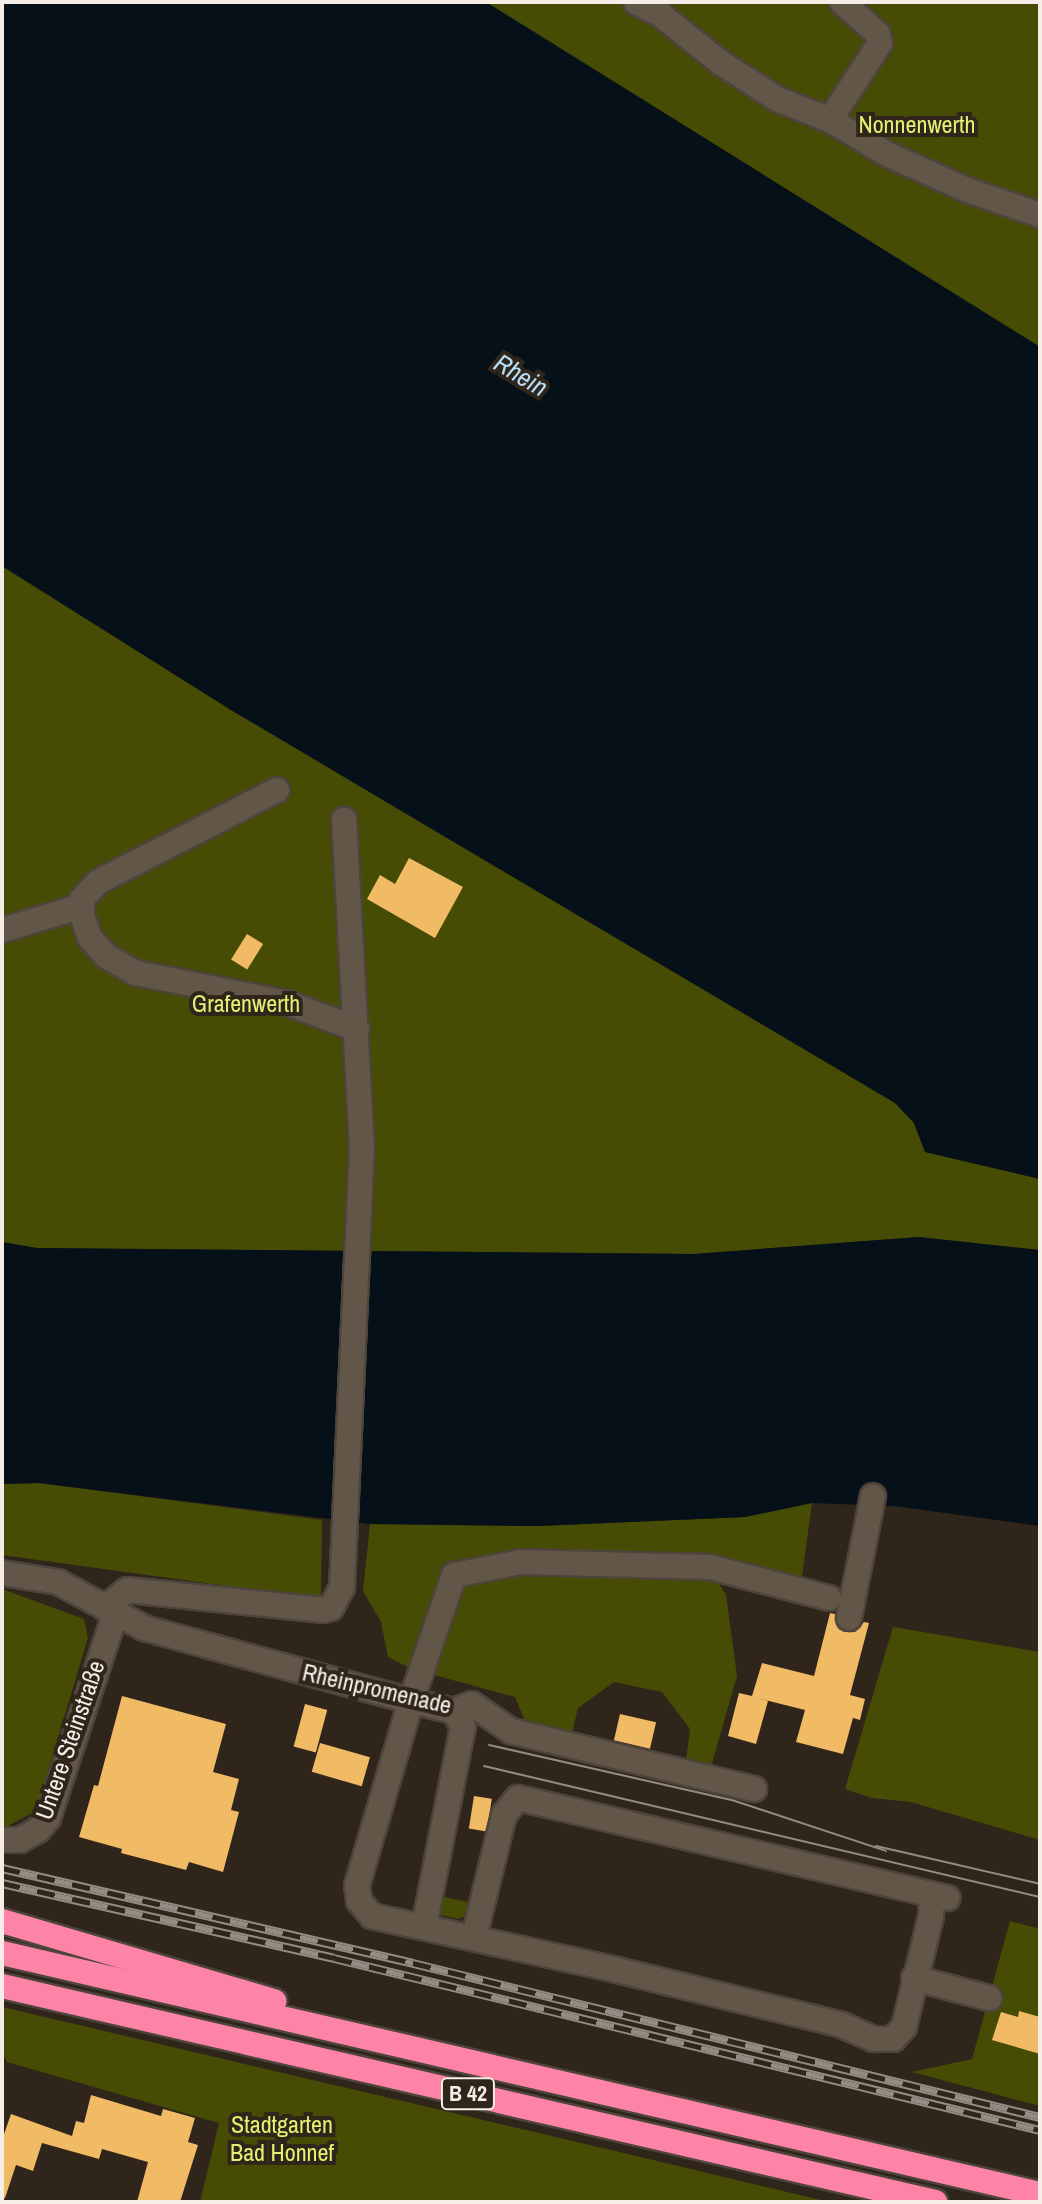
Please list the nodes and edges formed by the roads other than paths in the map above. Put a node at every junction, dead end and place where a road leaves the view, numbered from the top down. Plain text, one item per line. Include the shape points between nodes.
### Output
1 (636, 2) edge
2 (842, 2) edge
3 (830, 120) junction
4 (1040, 215) edge
5 (277, 790) dead end
6 (344, 819) dead end
7 (82, 906) junction
8 (2, 930) edge
9 (357, 1029) junction
10 (873, 1496) dead end
11 (2, 1573) edge
12 (829, 1598) dead end
13 (110, 1611) junction
14 (849, 1618) dead end
15 (411, 1701) junction
16 (454, 1711) junction
17 (754, 1789) dead end
18 (2, 1840) edge
19 (2, 1921) edge
20 (424, 1927) junction
21 (474, 1937) junction
22 (2, 1953) edge
23 (914, 1978) junction
24 (2, 1986) edge
25 (989, 1998) dead end
26 (333, 2031) junction
27 (1040, 2194) edge
28 (935, 2202) edge

1 - 3 street via 777,99
2 - 3 street via 878,34 880,43
3 - 4 street via 887,154
5 - 7 street via 98,882
6 - 9 street
7 - 8 street
7 - 9 street via 90,938 106,956 136,973 287,1003
9 - 13 street via 362,1150 342,1587 331,1608 324,1610 127,1590
10 - 14 street
11 - 13 street, Rheinpromenade via 58,1582
12 - 15 street via 710,1567 521,1562 454,1575
13 - 15 street, Rheinpromenade via 144,1628
13 - 18 street, Untere Steinstraße via 48,1818 20,1840
15 - 16 street, Rheinpromenade
15 - 20 street via 357,1886 359,1901 372,1916
16 - 17 street, Rheinpromenade via 472,1704 511,1731
16 - 20 street via 463,1727
19 - 26 highway via 290,2006
20 - 21 street
21 - 23 street via 842,2025 874,2039 893,2039 904,2027
21 - 23 street via 504,1815 518,1798 939,1897
22 - 26 highway, B 42
23 - 25 street
24 - 28 highway, B 42
26 - 27 highway, B 42

